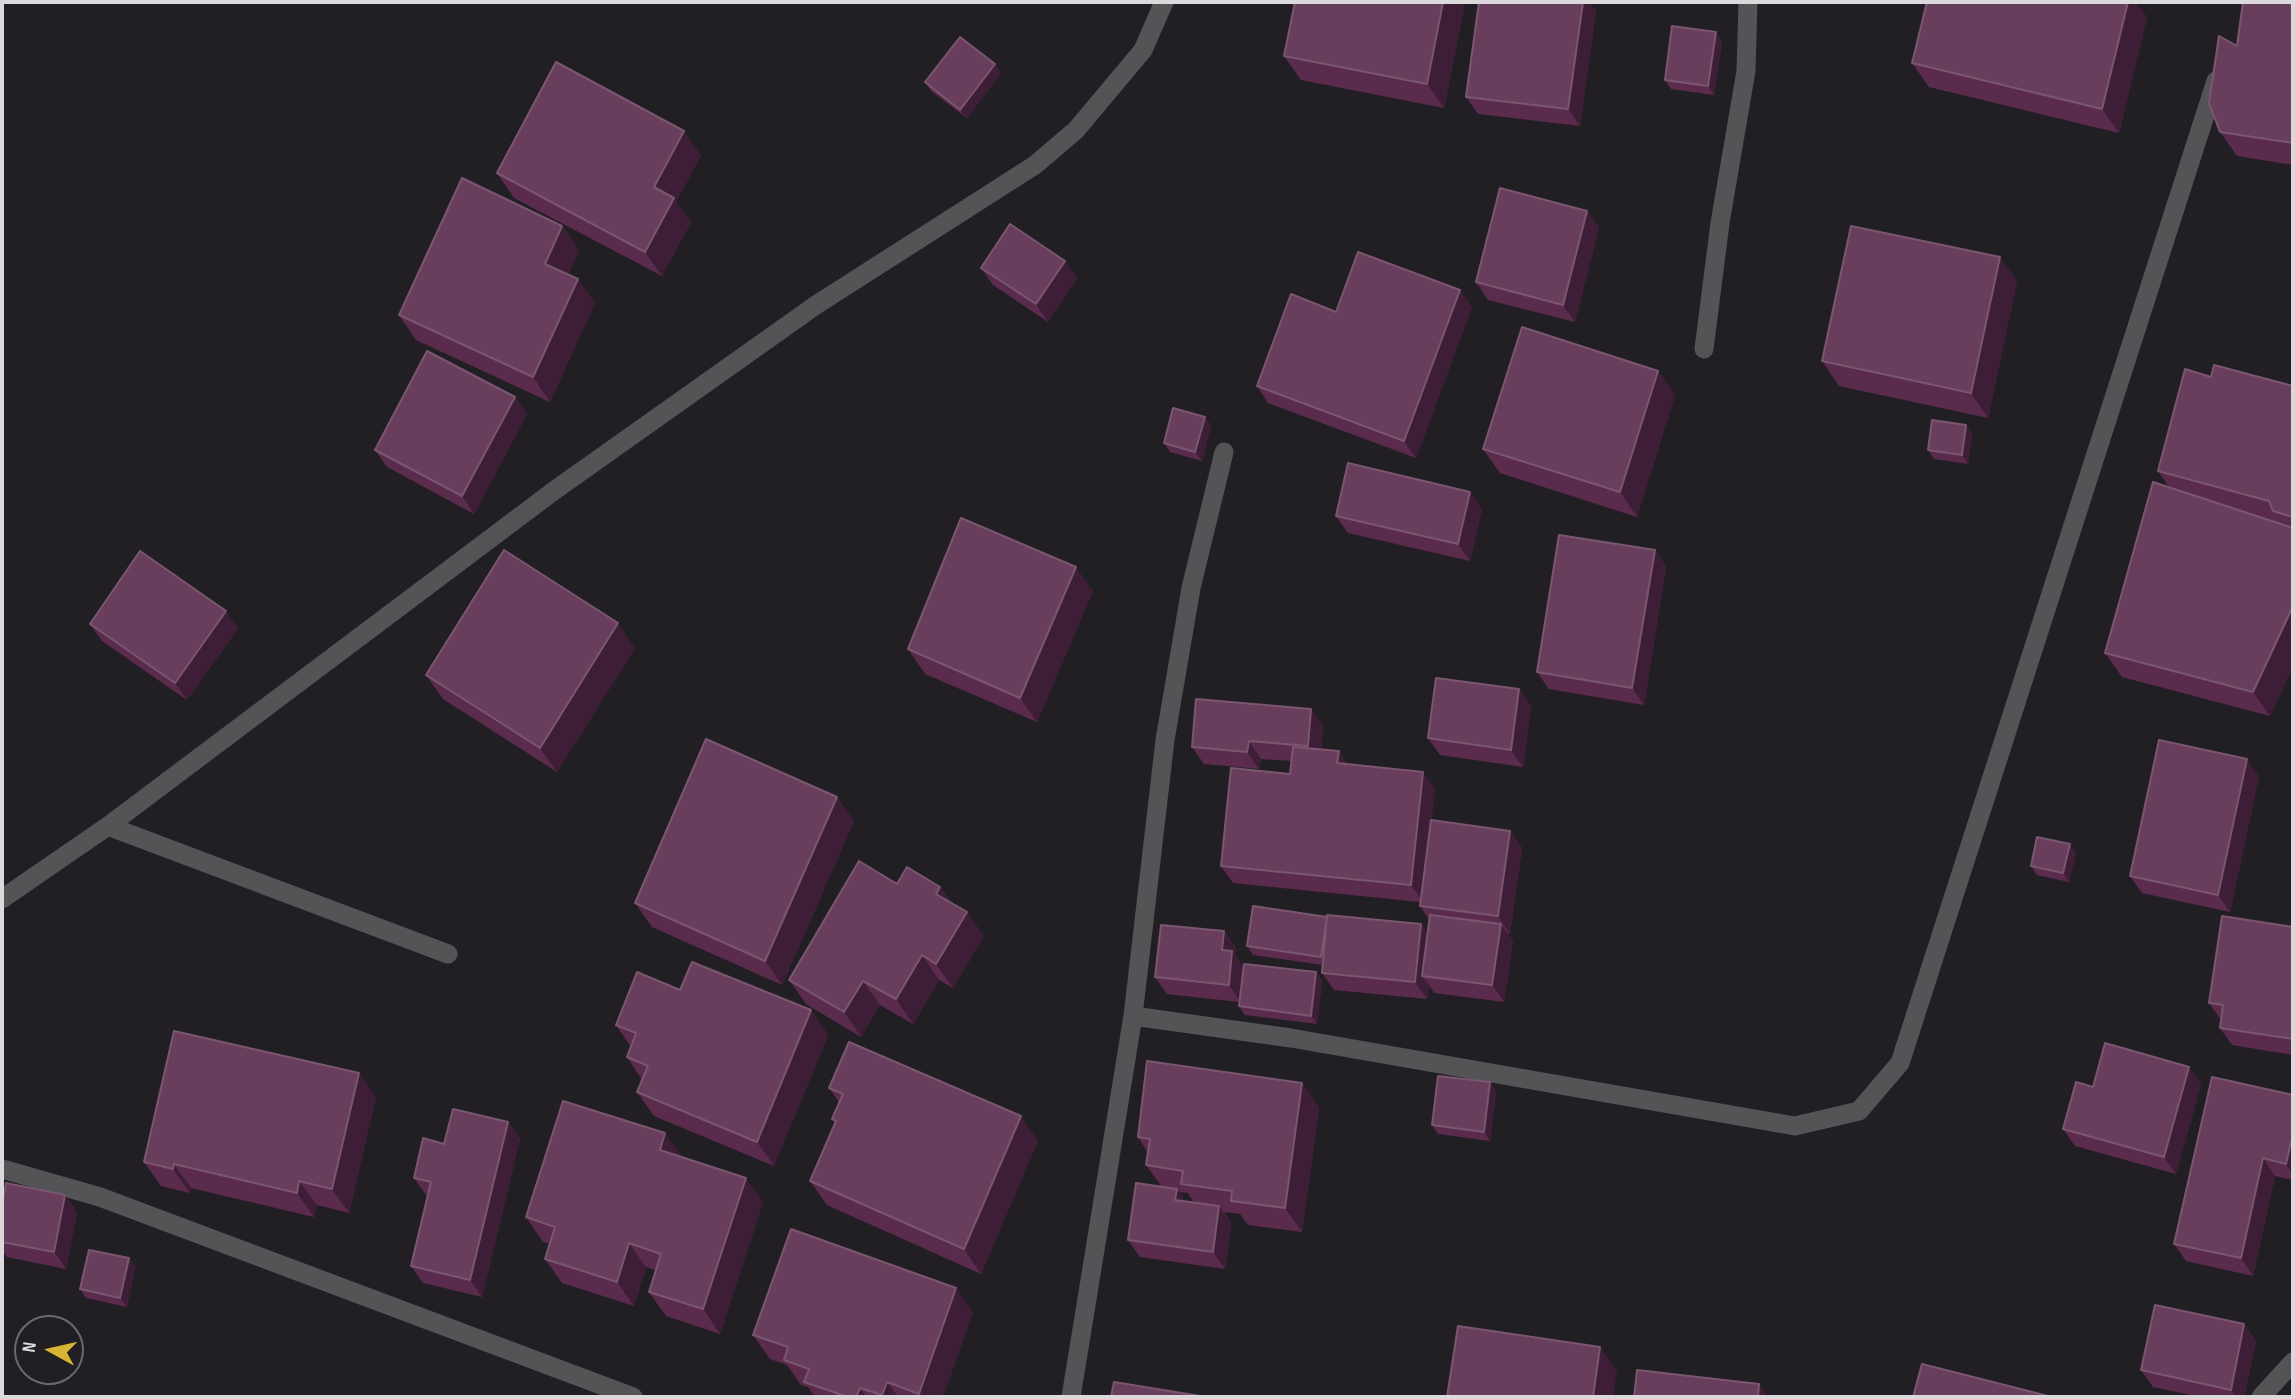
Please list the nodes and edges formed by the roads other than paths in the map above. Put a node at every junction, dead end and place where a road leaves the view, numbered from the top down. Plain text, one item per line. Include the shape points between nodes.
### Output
1 (1164, 2) edge
2 (1748, 2) edge
3 (2223, 59) edge
4 (1704, 349) dead end
5 (1224, 452) dead end
6 (108, 826) junction
7 (2, 899) edge
8 (448, 954) dead end
9 (1133, 1016) junction
10 (2, 1169) edge
11 (2293, 1362) edge
12 (633, 1397) edge
13 (1071, 1397) edge
14 (2261, 1397) edge

1 - 6 street via 1143,50 1076,130 1035,165 816,305 555,490
2 - 4 street via 1746,71
3 - 9 street via 1900,1063 1859,1111 1795,1126 1291,1038
5 - 9 street via 1191,587 1165,740
6 - 7 street
6 - 8 street
9 - 13 street
10 - 12 street via 100,1197
11 - 14 street

